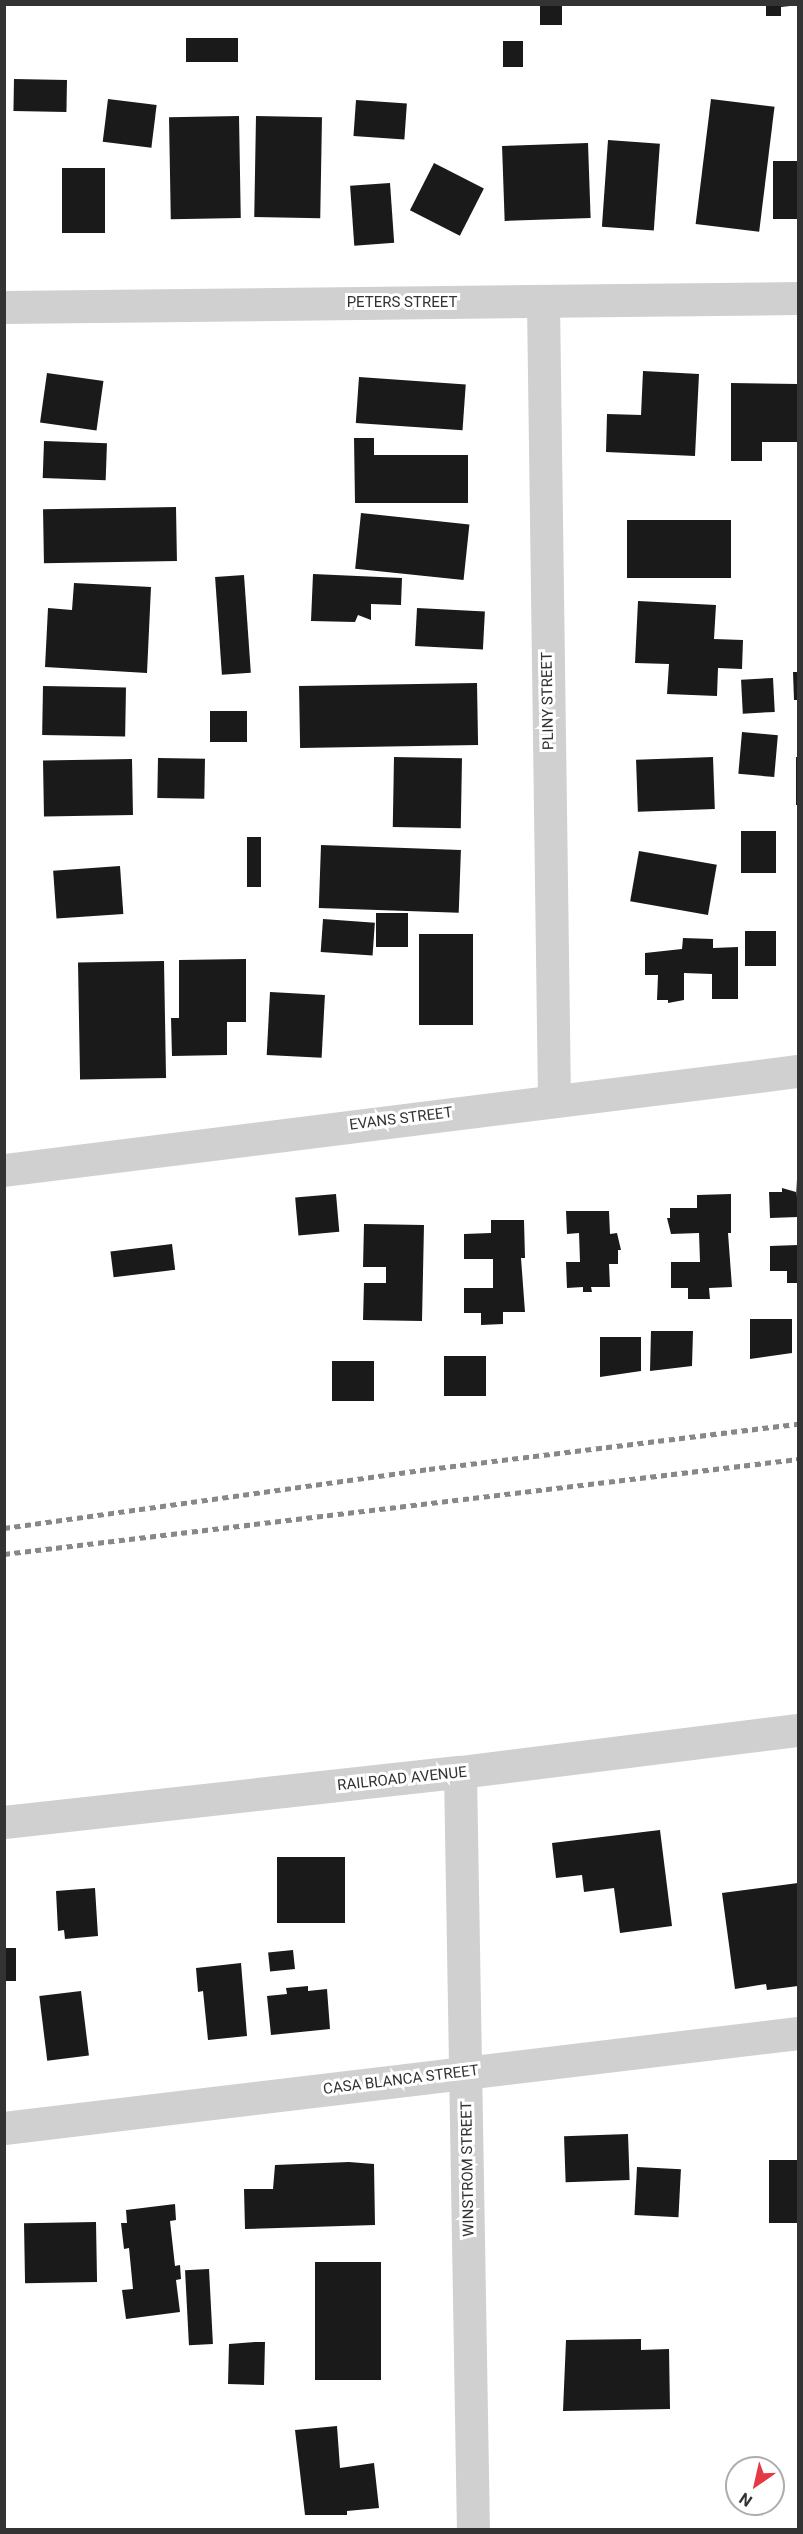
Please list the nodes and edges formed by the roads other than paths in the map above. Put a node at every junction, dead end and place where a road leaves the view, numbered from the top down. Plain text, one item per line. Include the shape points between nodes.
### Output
1 (798, 298) edge
2 (543, 302) junction
3 (4, 307) edge
4 (798, 1071) edge
5 (554, 1099) junction
6 (4, 1170) edge
7 (798, 1730) edge
8 (460, 1772) junction
9 (4, 1822) edge
10 (798, 2033) edge
11 (466, 2072) junction
12 (4, 2128) edge
13 (473, 2529) edge

1 - 2 street, PETERS STREET
2 - 3 street, PETERS STREET
2 - 5 street, PLINY STREET
4 - 5 street, EVANS STREET
5 - 6 street, EVANS STREET
7 - 8 street, RAILROAD AVENUE
8 - 9 street, RAILROAD AVENUE
8 - 11 street, WINSTROM STREET
10 - 11 street, CASA BLANCA STREET
11 - 12 street, CASA BLANCA STREET
11 - 13 street, WINSTROM STREET

